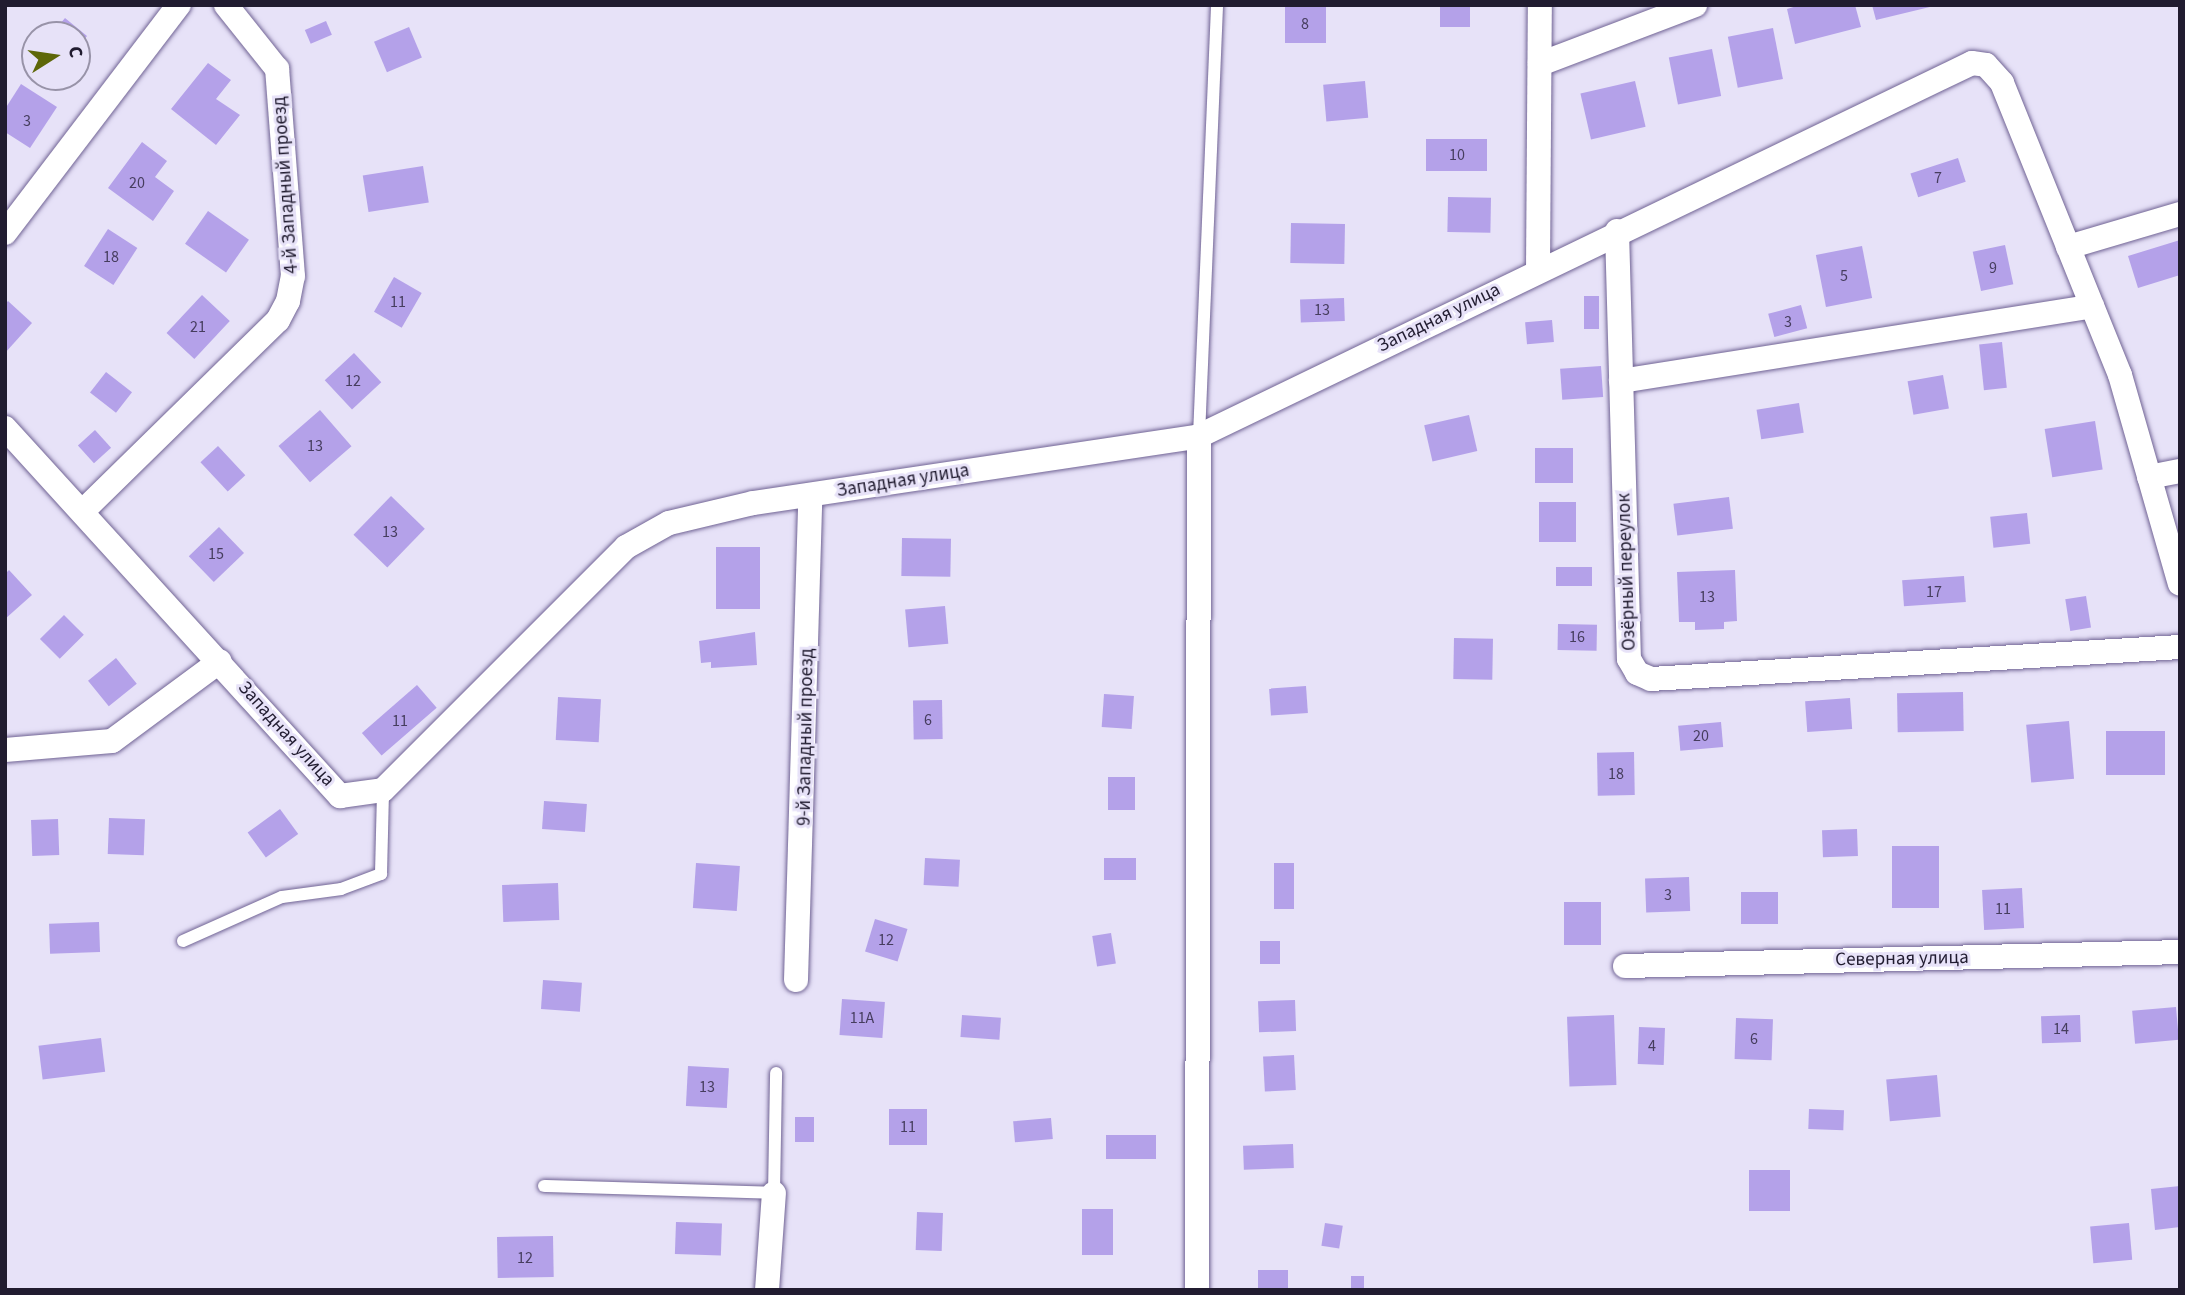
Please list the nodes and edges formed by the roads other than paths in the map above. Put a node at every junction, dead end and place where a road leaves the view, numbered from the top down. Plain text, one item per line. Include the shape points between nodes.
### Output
1 (179, 5) edge
2 (226, 5) edge
3 (1217, 5) edge
4 (1541, 5) edge
5 (1695, 5) edge
6 (1540, 64) junction
7 (2180, 214) edge
8 (1617, 231) junction
9 (5, 233) edge
10 (2068, 247) junction
11 (1538, 270) junction
12 (2092, 306) junction
13 (1622, 381) junction
14 (5, 428) edge
15 (1199, 436) junction
16 (2180, 471) edge
17 (2149, 477) junction
18 (810, 495) junction
19 (85, 509) junction
20 (2180, 584) edge
21 (2180, 647) edge
22 (220, 661) junction
23 (5, 750) edge
24 (383, 790) junction
25 (183, 941) dead end
26 (2180, 952) edge
27 (1625, 966) dead end
28 (796, 980) dead end
29 (776, 1073) dead end
30 (544, 1186) dead end
31 (774, 1193) junction
32 (767, 1290) edge
33 (1197, 1290) edge

1 - 9 street
2 - 19 street, 4-й Западный проезд via 277,69 293,276 288,301 278,320
3 - 15 lane
4 - 6 street
5 - 6 street
6 - 11 street
7 - 10 street
8 - 10 street, Западная улица via 1959,66 1986,65 2002,83
8 - 11 street, Западная улица
8 - 13 street, Озёрный переулок
10 - 12 street
11 - 15 street, Западная улица
12 - 13 street
12 - 17 street
13 - 21 street, Озёрный переулок via 1629,659 1637,673 1651,679
14 - 19 street, Западная улица
15 - 18 street, Западная улица
15 - 33 street
16 - 17 street
17 - 20 street
18 - 24 street, Западная улица via 669,523 626,547
18 - 28 street, 9-й Западный проезд
19 - 22 street, Западная улица
22 - 23 street via 111,741
22 - 24 street, Западная улица via 340,796
24 - 25 lane via 381,874 341,889 282,897
26 - 27 street, Северная улица
29 - 31 lane
30 - 31 lane
31 - 32 street

